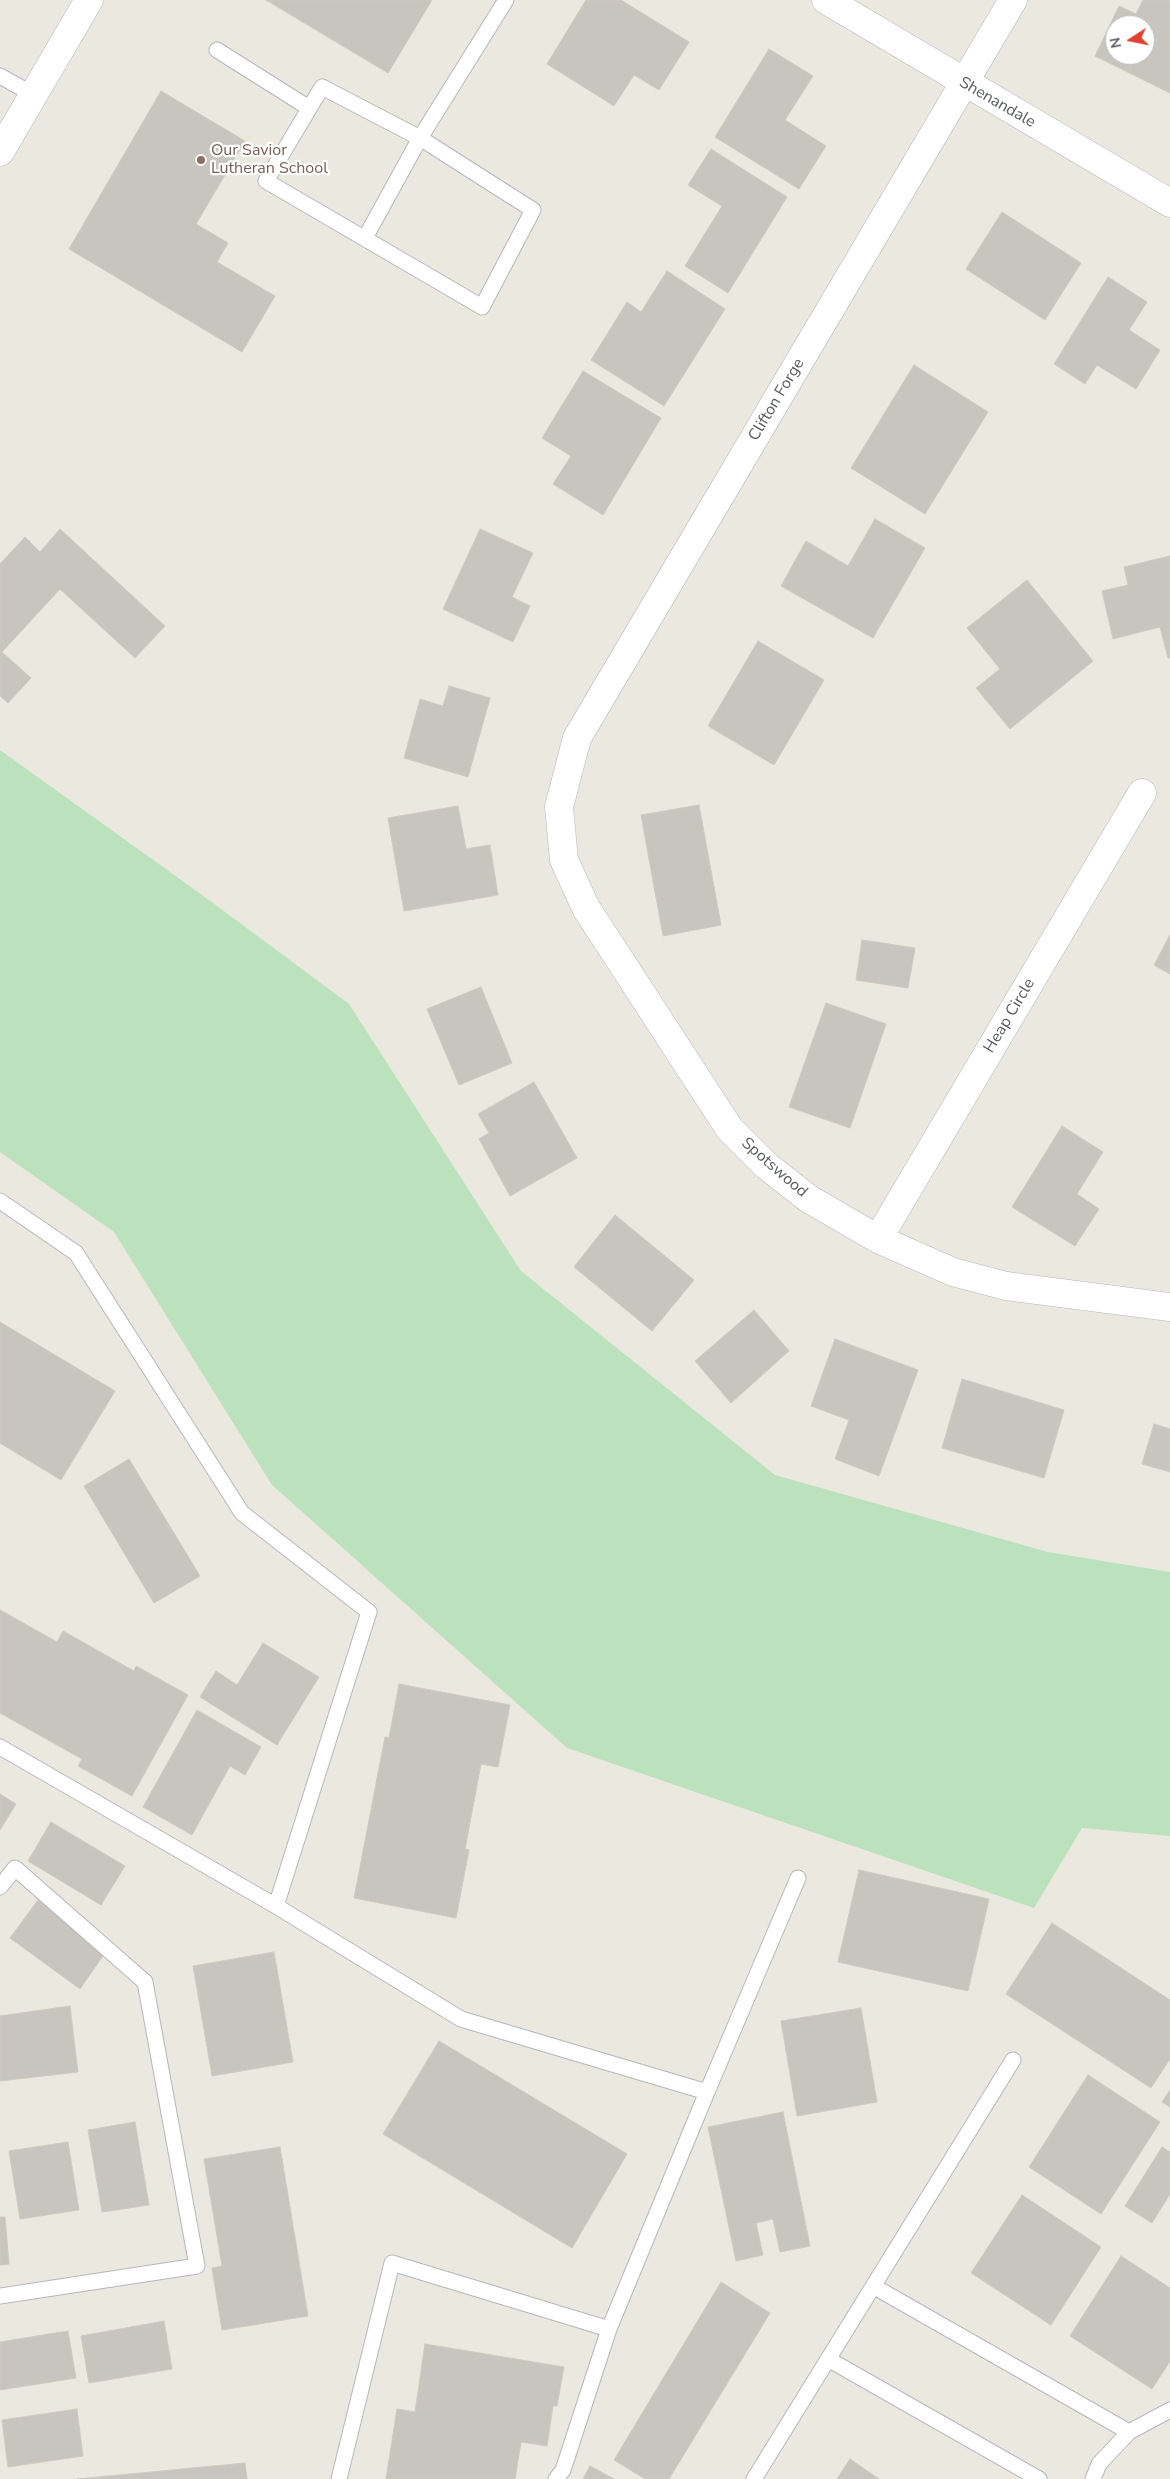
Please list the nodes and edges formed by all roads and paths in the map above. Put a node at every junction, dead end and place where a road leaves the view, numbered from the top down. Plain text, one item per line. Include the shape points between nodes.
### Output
1 (90, 0) edge
2 (506, 0) edge
3 (826, 0) edge
4 (1013, 0) edge
5 (217, 50) dead end
6 (0, 76) edge
7 (964, 83) junction
8 (34, 94) junction
9 (309, 108) junction
10 (420, 138) junction
11 (0, 152) edge
12 (1170, 203) edge
13 (365, 238) junction
14 (1142, 793) dead end
15 (558, 807) joint
16 (0, 1201) edge
17 (878, 1239) junction
18 (1170, 1307) edge
19 (0, 1747) edge
20 (798, 1878) dead end
21 (0, 1886) edge
22 (276, 1906) junction
23 (1013, 2060) dead end
24 (707, 2092) junction
25 (873, 2286) junction
26 (0, 2296) edge
27 (609, 2329) junction
28 (828, 2359) junction
29 (1170, 2410) edge
30 (1129, 2432) junction
31 (339, 2479) edge
32 (556, 2479) edge
33 (754, 2479) edge
34 (1039, 2479) edge
35 (1093, 2479) edge

1 - 8 street
2 - 10 lane
3 - 7 street, Shenandale
4 - 7 street, Clifton Forge
5 - 9 lane
6 - 8 lane
7 - 12 street, Shenandale
7 - 15 street, Clifton Forge via 577,738
8 - 11 street
9 - 10 lane via 322,87
9 - 13 lane via 266,181
10 - 13 lane
10 - 13 lane via 533,210 482,307
14 - 17 street, Heap Circle
15 - 17 street, Spotswood via 564,860 586,908 729,1128 768,1166 809,1199
16 - 22 lane via 76,1253 242,1513 369,1612
17 - 18 street, Spotswood via 954,1272 1006,1286
19 - 22 lane
20 - 24 lane
21 - 26 lane via 15,1868 145,1982 197,2266
22 - 24 lane via 461,2019
23 - 25 lane
24 - 27 lane
25 - 28 lane
25 - 30 lane
27 - 31 lane via 392,2263
27 - 32 lane via 563,2470
28 - 33 lane
28 - 34 lane
29 - 30 lane
30 - 35 lane via 1099,2464

